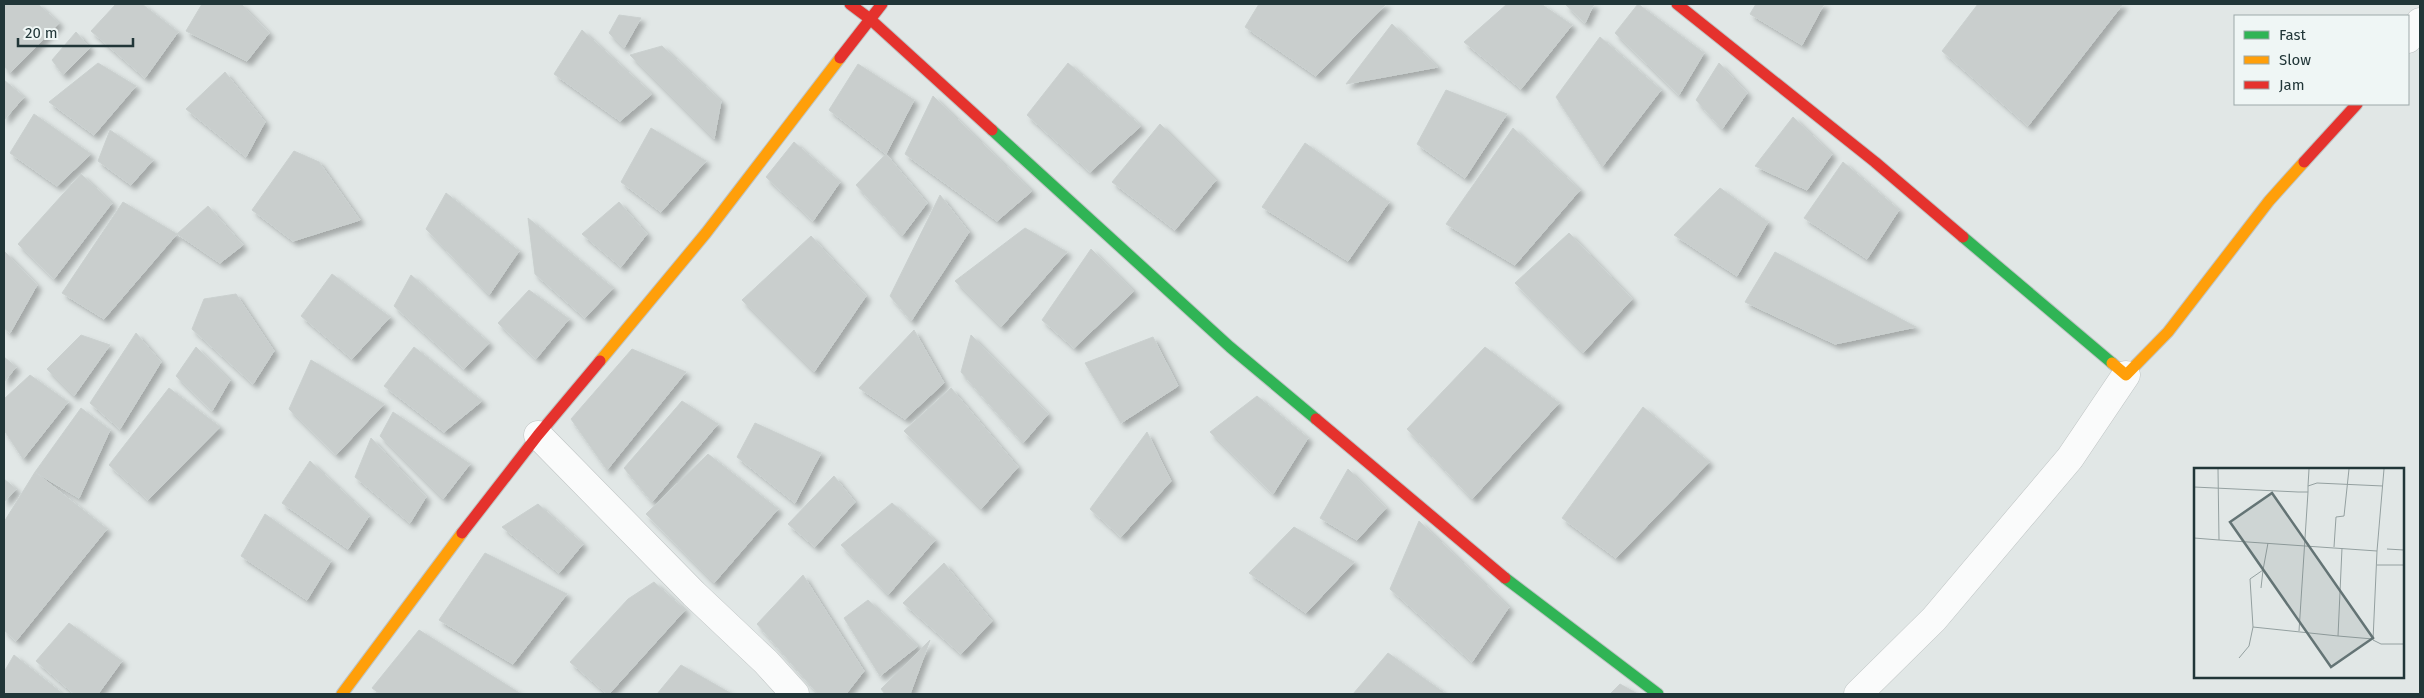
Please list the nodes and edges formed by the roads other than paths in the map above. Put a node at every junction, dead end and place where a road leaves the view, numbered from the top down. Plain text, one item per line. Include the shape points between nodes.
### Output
1 (850, 4) edge
2 (882, 4) edge
3 (1677, 4) edge
4 (870, 19) junction
5 (2420, 22) edge
6 (2409, 37) edge
7 (2356, 105) edge
8 (2126, 375) junction
9 (538, 435) junction
10 (342, 694) edge
11 (795, 694) edge
12 (1658, 694) edge
13 (1858, 694) edge

1 - 4 street
2 - 4 street
3 - 8 street via 1874,162
4 - 9 street via 706,233
4 - 12 street via 1230,347 1514,585
5 - 6 street
7 - 8 street via 2269,202 2168,332
8 - 13 street via 2070,458 1934,619
9 - 10 street
9 - 11 street

